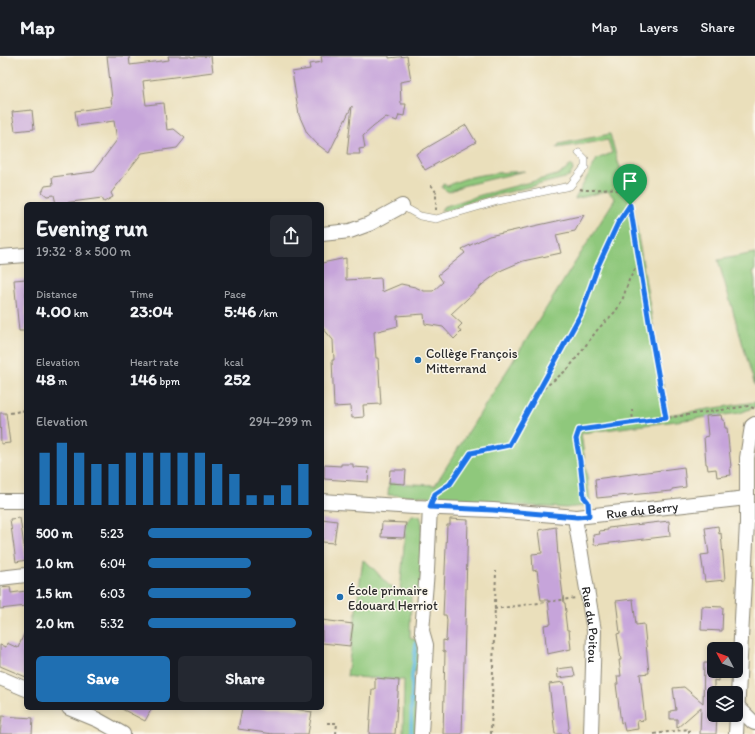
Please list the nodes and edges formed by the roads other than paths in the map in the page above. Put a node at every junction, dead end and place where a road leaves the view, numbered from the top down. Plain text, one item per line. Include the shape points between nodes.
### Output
1 (579, 152) dead end
2 (402, 206) joint
3 (324, 234) edge
4 (24, 255) edge
5 (0, 257) edge
6 (755, 424) edge
7 (747, 498) junction
8 (0, 501) edge
9 (24, 501) edge
10 (324, 501) edge
11 (430, 507) junction
12 (583, 516) junction
13 (24, 575) edge
14 (0, 578) edge
15 (0, 678) edge
16 (738, 686) edge
17 (24, 688) edge
18 (74, 710) edge
19 (743, 711) edge
20 (737, 722) edge
21 (755, 723) edge
22 (123, 734) edge
23 (421, 734) edge
24 (591, 734) edge
25 (736, 734) edge

1 - 2 lane via 585,159 585,167 570,186 436,219 420,216
2 - 3 street via 350,231
4 - 5 street
6 - 7 street via 750,430 746,458
7 - 12 street, Rue du Berry
7 - 16 street
8 - 9 street
10 - 11 street, Rue du Berry
11 - 12 street, Rue du Berry
11 - 23 street via 422,631 426,645
12 - 24 street, Rue du Poitou via 576,524 594,631
13 - 14 street
15 - 17 street
18 - 22 street
19 - 21 street
20 - 25 street

